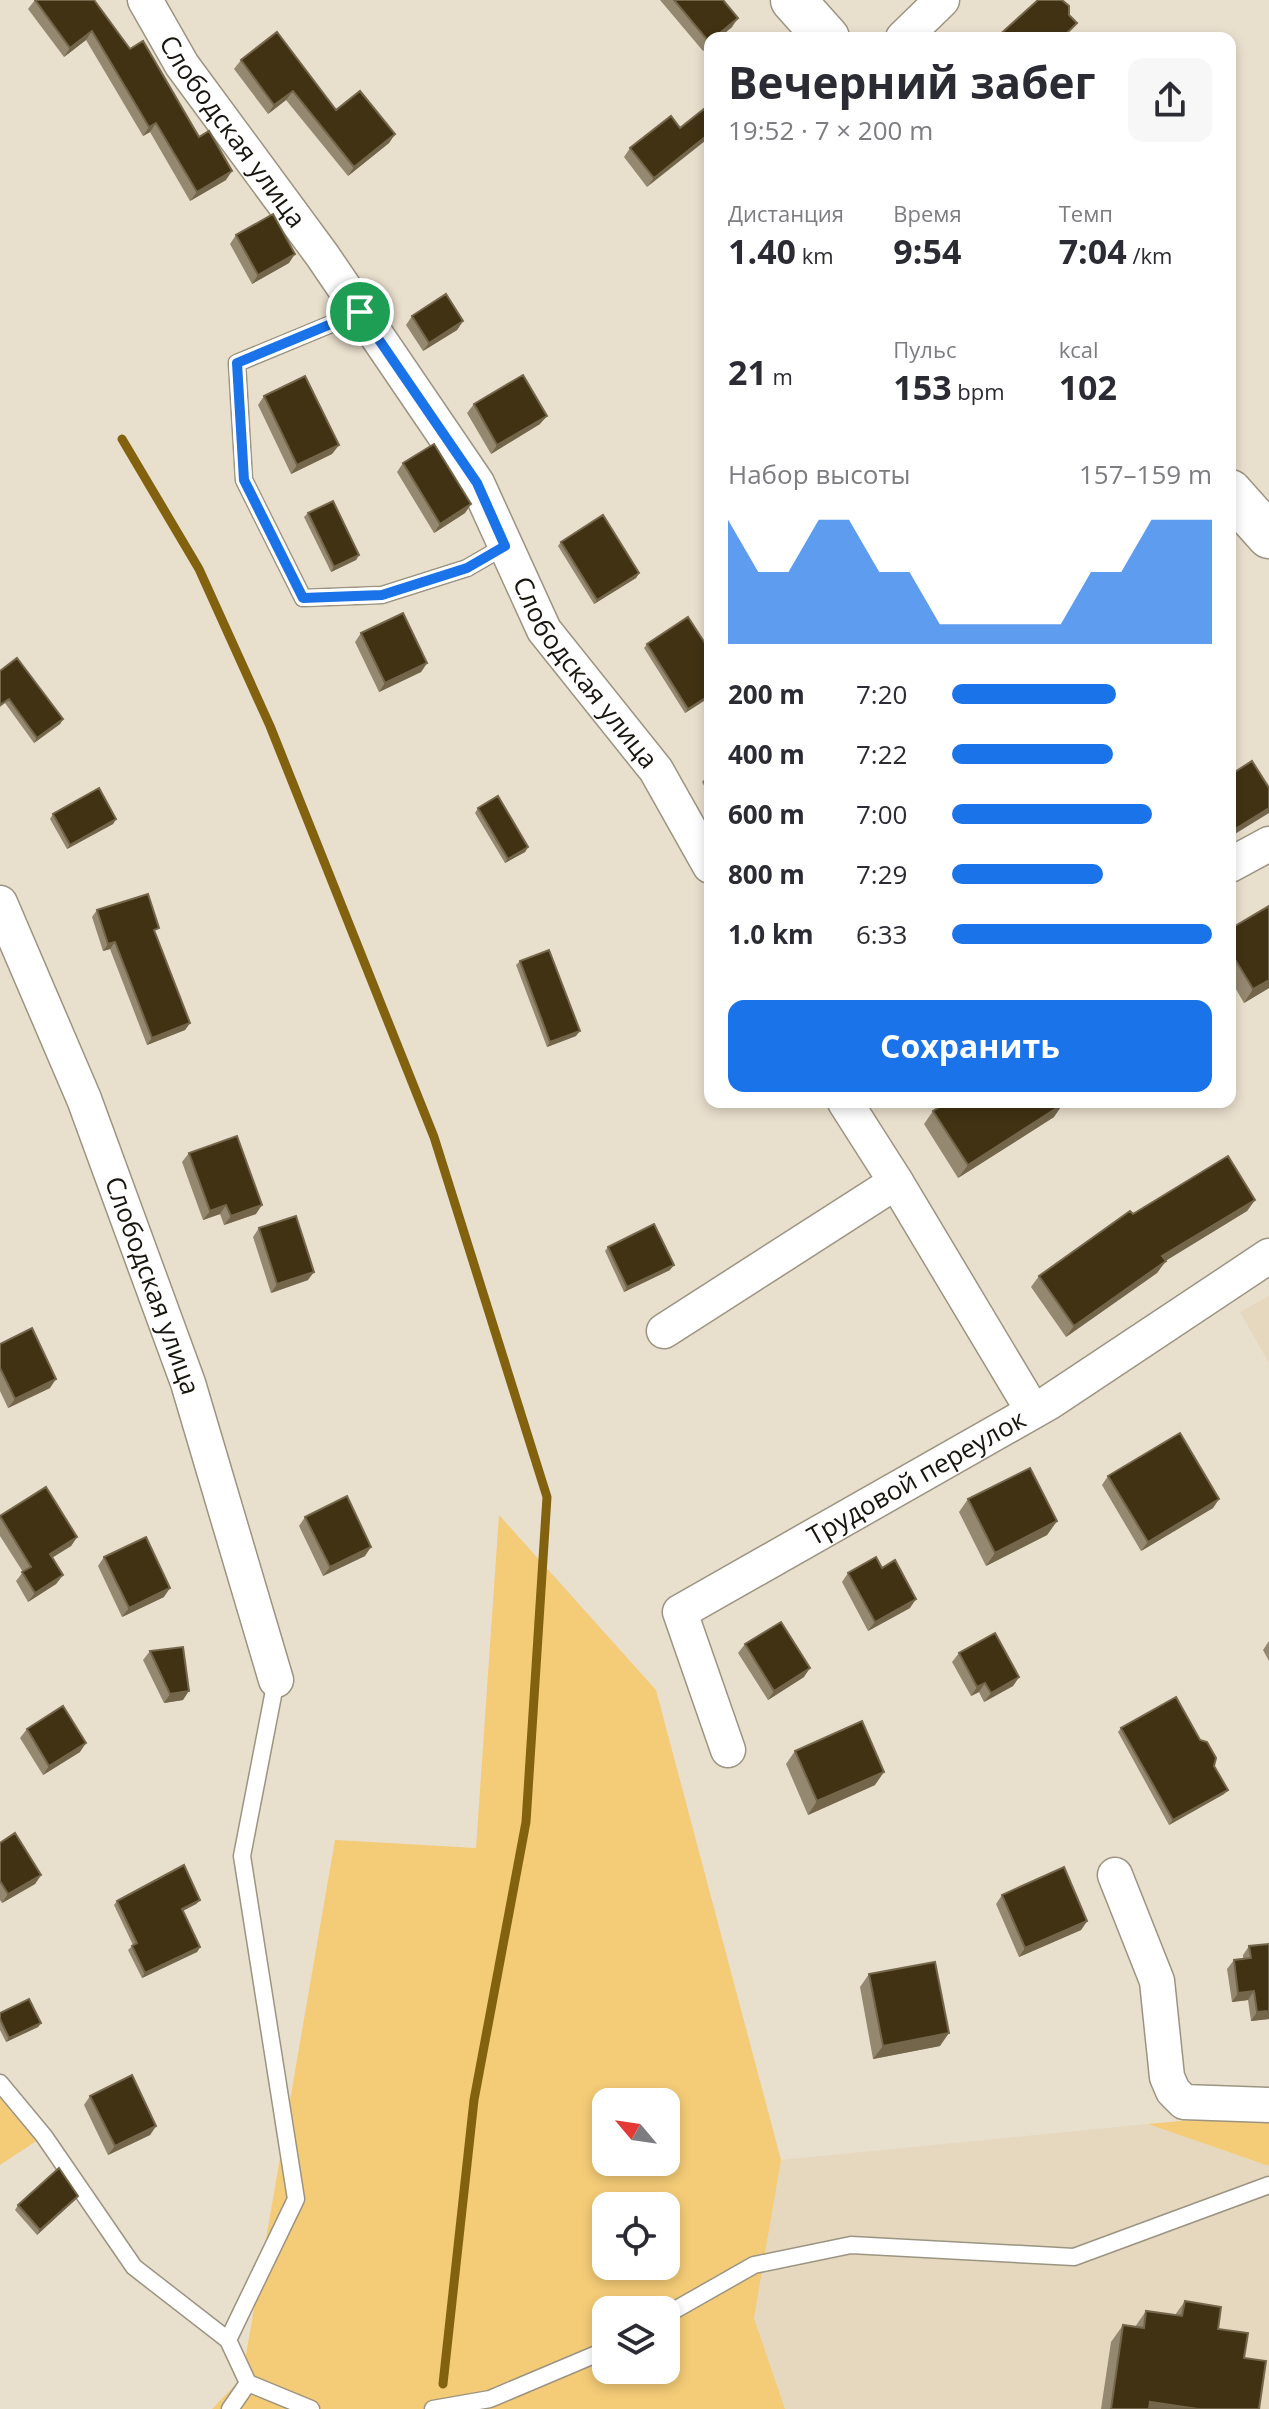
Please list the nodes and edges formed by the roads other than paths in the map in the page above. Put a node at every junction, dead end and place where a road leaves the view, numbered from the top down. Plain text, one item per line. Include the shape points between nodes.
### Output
1 (145, 0) edge
2 (793, 0) edge
3 (942, 0) edge
4 (822, 32) edge
5 (909, 32) edge
6 (360, 312) junction
7 (1236, 499) edge
8 (1269, 536) edge
9 (505, 546) junction
10 (1269, 844) edge
11 (704, 855) edge
12 (1236, 862) edge
13 (0, 903) edge
14 (849, 1108) edge
15 (896, 1182) junction
16 (1269, 1256) edge
17 (664, 1331) dead end
18 (1033, 1411) junction
19 (276, 1680) joint
20 (728, 1750) dead end
21 (1115, 1875) dead end
22 (0, 2083) edge
23 (1269, 2105) edge
24 (1269, 2185) edge
25 (680, 2307) edge
26 (228, 2340) junction
27 (592, 2356) edge
28 (248, 2383) junction
29 (230, 2409) edge
30 (311, 2409) edge
31 (433, 2409) edge

1 - 6 street, Слободская улица via 182,65
2 - 4 street
3 - 5 street
6 - 9 street, Слободская улица via 477,483
6 - 9 lane via 237,363 244,480 303,598 382,595 467,568
7 - 8 street
9 - 11 street, Слободская улица via 544,630 656,770
10 - 12 street
13 - 19 street, Слободская улица via 84,1099 188,1383
14 - 15 street
15 - 17 street
15 - 18 street
16 - 18 street, Трудовой переулок
18 - 20 street, Трудовой переулок via 680,1612
19 - 26 lane via 242,1856 296,2199
21 - 23 street via 1157,1981 1173,2091 1184,2102
22 - 26 lane via 44,2136 134,2267
24 - 25 lane via 1074,2257 851,2245 754,2265
26 - 28 lane
27 - 31 lane via 490,2399
28 - 29 lane
28 - 30 lane

